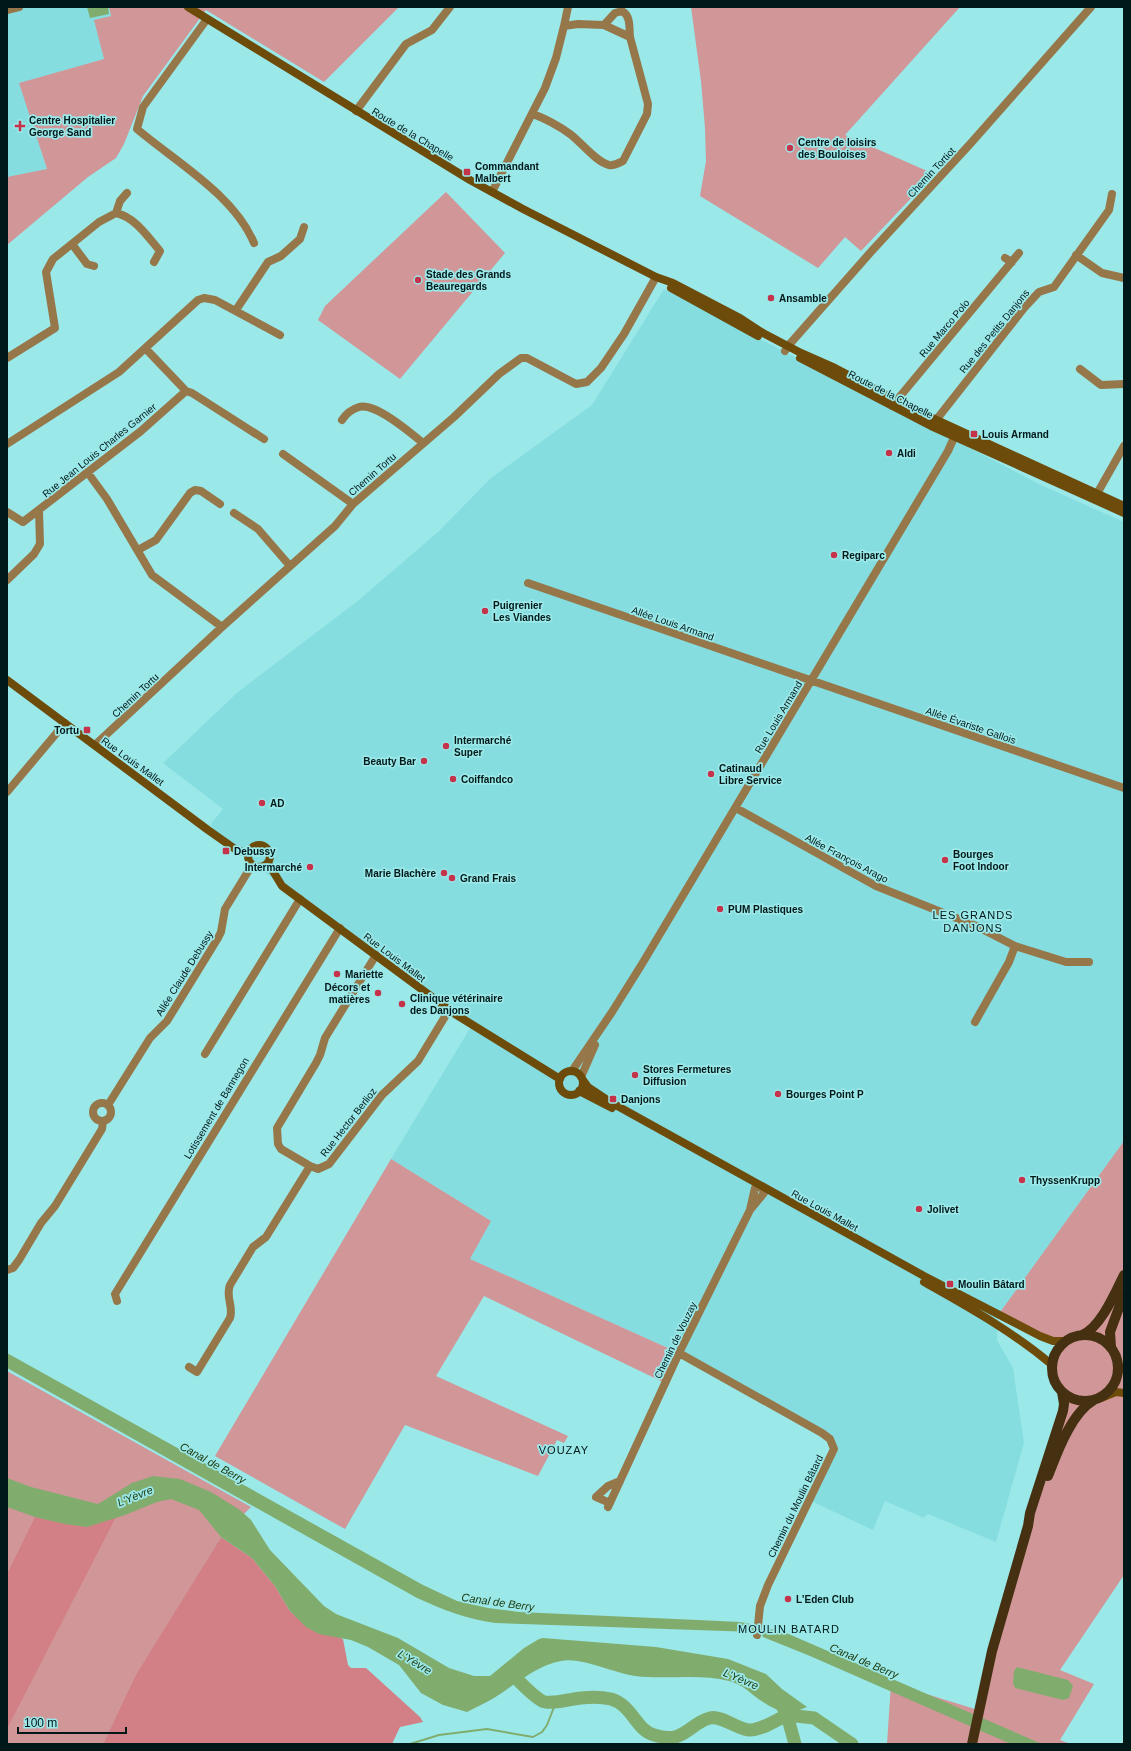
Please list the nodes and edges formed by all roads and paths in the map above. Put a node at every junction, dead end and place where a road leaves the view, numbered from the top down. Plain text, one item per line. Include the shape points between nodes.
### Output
1 (19, 7) edge
2 (188, 7) edge
3 (450, 7) edge
4 (568, 7) edge
5 (1091, 7) edge
6 (7, 10) edge
7 (207, 19) junction
8 (604, 25) junction
9 (564, 26) junction
10 (630, 37) junction
11 (356, 111) junction
12 (533, 114) junction
13 (492, 192) junction
14 (127, 193) dead end
15 (1112, 194) dead end
16 (116, 213) junction
17 (304, 227) dead end
18 (254, 243) dead end
19 (72, 244) junction
20 (1019, 253) dead end
21 (1076, 255) junction
22 (154, 262) dead end
23 (94, 266) dead end
24 (656, 277) junction
25 (1124, 278) edge
26 (236, 310) junction
27 (280, 336) dead end
28 (787, 348) junction
29 (146, 349) junction
30 (7, 358) edge
31 (1080, 369) dead end
32 (1124, 384) edge
33 (186, 391) junction
34 (894, 404) junction
35 (342, 420) dead end
36 (933, 423) junction
37 (956, 434) junction
38 (264, 439) dead end
39 (424, 443) junction
40 (7, 444) edge
41 (1124, 446) edge
42 (283, 454) dead end
43 (88, 473) junction
44 (1095, 497) junction
45 (220, 504) dead end
46 (353, 504) junction
47 (1124, 506) edge
48 (38, 511) junction
49 (7, 512) edge
50 (234, 513) dead end
51 (1124, 514) edge
52 (138, 550) junction
53 (290, 566) junction
54 (7, 580) edge
55 (528, 583) dead end
56 (222, 627) junction
57 (811, 680) junction
58 (9, 684) edge
59 (65, 723) junction
60 (95, 746) junction
61 (1124, 788) edge
62 (7, 792) edge
63 (736, 808) junction
64 (248, 854) junction
65 (268, 863) junction
66 (252, 865) junction
67 (300, 899) junction
68 (340, 928) junction
69 (1015, 946) junction
70 (376, 956) junction
71 (1089, 962) dead end
72 (449, 1010) junction
73 (612, 1012) junction
74 (975, 1022) dead end
75 (206, 1054) dead end
76 (572, 1071) junction
77 (560, 1079) junction
78 (582, 1079) junction
79 (579, 1091) junction
80 (108, 1105) junction
81 (103, 1122) junction
82 (310, 1166) junction
83 (761, 1189) junction
84 (7, 1270) edge
85 (1124, 1275) edge
86 (1124, 1294) edge
87 (117, 1301) dead end
88 (1082, 1335) junction
89 (1066, 1341) junction
90 (1111, 1347) junction
91 (679, 1352) junction
92 (189, 1367) dead end
93 (1052, 1367) junction
94 (1121, 1368) edge
95 (1062, 1392) junction
96 (1124, 1393) edge
97 (1098, 1399) junction
98 (620, 1480) junction
99 (1028, 1526) junction
100 (757, 1635) dead end
101 (972, 1744) edge

1 - 6 street
2 - 7 main road, Route de la Chapelle
3 - 11 street via 432,30 406,44
4 - 9 street
5 - 28 street, Chemin Tortiot
7 - 11 main road, Route de la Chapelle
7 - 18 street via 143,107 137,130 224,198 248,230
8 - 9 street
8 - 10 street
8 - 10 street via 615,13 622,11 629,20
9 - 12 street via 556,58
10 - 12 street via 648,104 647,114 624,161 609,165 599,161 570,134
11 - 13 main road, Route de la Chapelle
12 - 13 street
13 - 24 main road, Route de la Chapelle
14 - 16 street via 120,201
15 - 21 street, Rue des Petits Danjons via 1108,210
16 - 19 street via 99,222
16 - 22 street via 125,215 142,229 160,251
17 - 26 street via 300,239 281,256 268,262
19 - 23 street via 87,264
19 - 30 street via 53,259 46,272 54,328
20 - 34 street, Rue Marco Polo via 1008,260
21 - 25 street via 1102,273
21 - 36 street, Rue des Petits Danjons via 1054,286 1039,292 1024,308
24 - 28 main road, Route de la Chapelle via 664,284
24 - 39 street, Chemin Tortu via 624,334 594,377 587,382 576,384 527,358 521,358 499,374
26 - 27 street
26 - 29 street via 215,300 198,300
28 - 34 main road, Route de la Chapelle
29 - 33 street
29 - 40 street via 119,372
31 - 32 street via 1101,384
33 - 38 street
33 - 43 street, Rue Jean Louis Charles Garnier
34 - 36 main road, Route de la Chapelle
35 - 39 street via 347,413 360,406 375,409
36 - 37 main road, Route de la Chapelle
37 - 44 main road, Route de la Chapelle
37 - 57 street, Rue Louis Armand
39 - 46 street, Chemin Tortu
41 - 44 street
42 - 46 street
43 - 48 street, Rue Jean Louis Charles Garnier
43 - 52 street
44 - 47 main road, Route de la Chapelle
44 - 51 main road, Route de la Chapelle
45 - 52 street via 201,491 195,490 190,493 156,540
46 - 53 street, Chemin Tortu via 335,526
48 - 49 street, Rue Jean Louis Charles Garnier via 22,522
48 - 54 street via 40,544 34,554
50 - 53 street via 258,529
52 - 56 street via 152,575
53 - 56 street, Chemin Tortu
55 - 57 street, Allée Louis Armand
56 - 60 street, Chemin Tortu
57 - 61 street, Allée Évariste Gallois
57 - 63 street, Rue Louis Armand
58 - 59 main road, Rue Louis Mallet
59 - 60 main road, Rue Louis Mallet
59 - 62 street
60 - 64 main road, Rue Louis Mallet via 208,830 235,849
63 - 69 street, Allée François Arago via 876,886 970,923
63 - 73 street, Rue Louis Armand
64 - 65 main road, Rue Louis Mallet via 254,847 263,846 269,852
64 - 66 main road
65 - 66 main road via 260,867
65 - 67 main road, Rue Louis Mallet via 282,886
66 - 80 street, Allée Claude Debussy via 225,909 218,938 167,1021 150,1038
67 - 68 main road, Rue Louis Mallet
67 - 75 street
68 - 70 main road, Rue Louis Mallet
68 - 87 street, Lotissement de Bannegon via 115,1294
69 - 71 street, Allée François Arago via 1066,962
69 - 74 street via 1009,962
70 - 72 main road, Rue Louis Mallet
70 - 82 street via 324,1038 316,1063 277,1128 278,1144 281,1149
72 - 77 main road, Rue Louis Mallet
72 - 82 street, Rue Hector Berlioz via 418,1061 382,1095 329,1164 318,1169
73 - 76 street, Rue Louis Armand
73 - 78 street, Rue Louis Armand via 586,1063
76 - 77 main road via 564,1073
76 - 78 main road, Rue Louis Mallet
77 - 79 main road, Rue Louis Mallet via 560,1086 564,1092 572,1094
78 - 79 main road
78 - 83 main road, Rue Louis Mallet via 588,1087 612,1103
79 - 83 main road, Rue Louis Mallet
80 - 81 street, Allée Claude Debussy via 112,1114
80 - 81 street via 97,1104 93,1112 96,1120
81 - 84 street, Allée Claude Debussy via 102,1129 55,1206 19,1260
82 - 92 street via 266,1237 257,1242 230,1285 230,1318 197,1372
83 - 89 main road, Rue Louis Mallet via 1040,1336 1053,1341
83 - 91 street, Chemin de Vouzay
83 - 93 main road, Rue Louis Mallet via 995,1322
85 - 88 main road via 1097,1322 1089,1332
86 - 90 main road via 1110,1332
88 - 89 main road
88 - 90 main road via 1095,1336
89 - 93 main road via 1057,1351
90 - 94 main road
91 - 98 street, Chemin de Vouzay
91 - 100 street, Chemin du Moulin Bâtard via 822,1433 830,1439 834,1449 768,1585 760,1606
93 - 95 main road via 1054,1380
94 - 97 main road via 1115,1384
95 - 97 main road via 1077,1400
95 - 99 main road via 1063,1410
96 - 97 main road via 1116,1392
97 - 99 main road via 1083,1409 1062,1444
98 - 98 street, Chemin de Vouzay via 609,1505 596,1497 608,1486
99 - 101 main road via 994,1644

